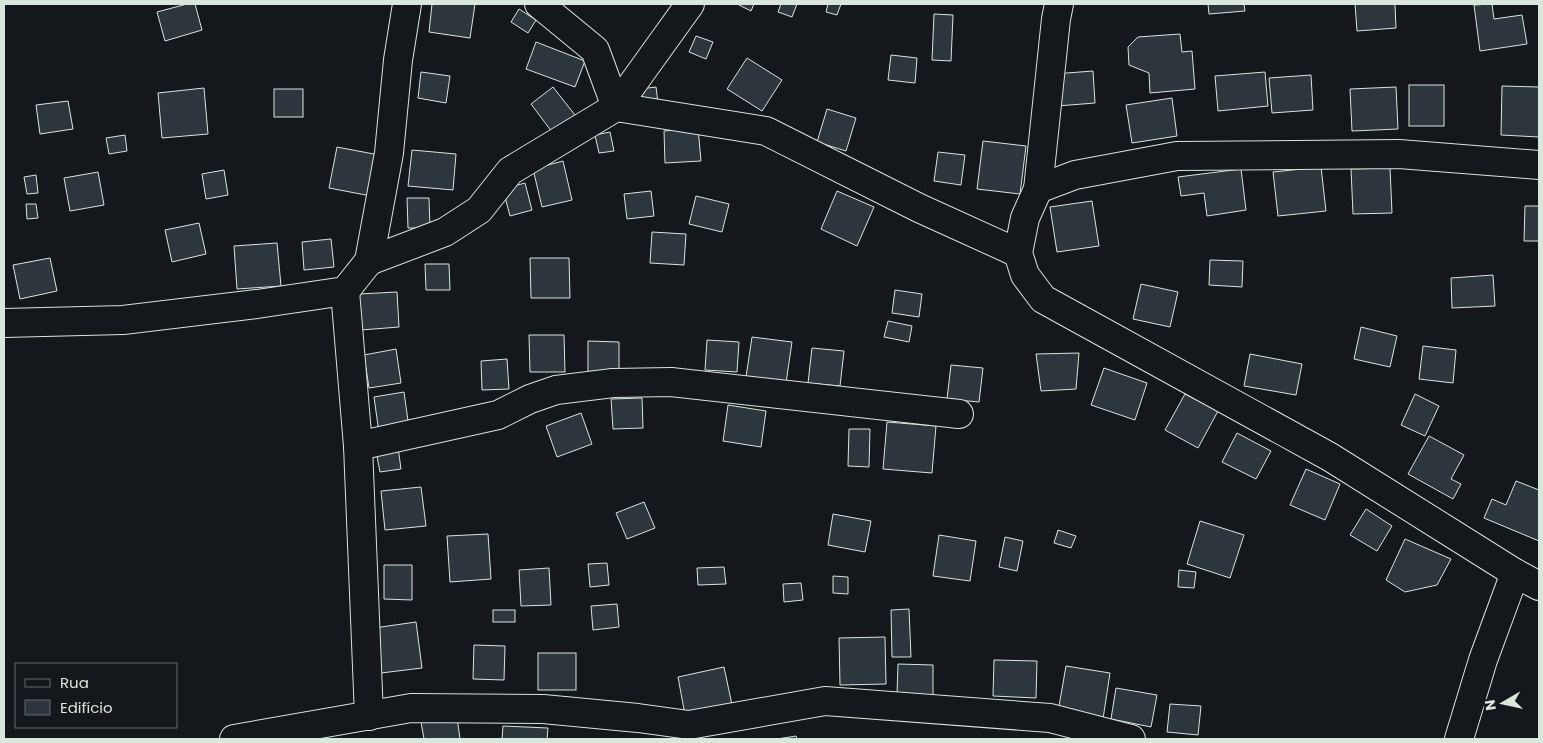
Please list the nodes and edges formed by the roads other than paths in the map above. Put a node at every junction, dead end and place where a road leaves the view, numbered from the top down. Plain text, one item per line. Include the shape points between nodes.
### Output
1 (406, 4) edge
2 (539, 4) edge
3 (690, 4) edge
4 (1059, 4) edge
5 (616, 108) junction
6 (1539, 165) edge
7 (1038, 189) junction
8 (1018, 252) junction
9 (369, 261) junction
10 (345, 291) junction
11 (4, 323) edge
12 (959, 414) dead end
13 (358, 446) junction
14 (1515, 573) junction
15 (1539, 586) edge
16 (369, 716) junction
17 (234, 739) edge
18 (1131, 739) edge
19 (1459, 739) edge

1 - 9 street via 389,153
2 - 5 street via 596,50
3 - 5 street
4 - 7 street
5 - 8 street via 766,131 919,208
5 - 9 street via 510,171 479,210 445,232
6 - 7 street via 1399,154 1177,156 1075,175
7 - 8 street via 1025,218
8 - 14 street via 1025,275 1043,299 1330,456
9 - 10 street
10 - 11 street via 123,320
10 - 13 street
12 - 13 street via 671,382 613,383 556,390 498,415
13 - 16 street
14 - 15 street
14 - 19 street via 1483,660
16 - 17 street
16 - 18 street via 411,708 543,710 689,725 825,701 1050,718

